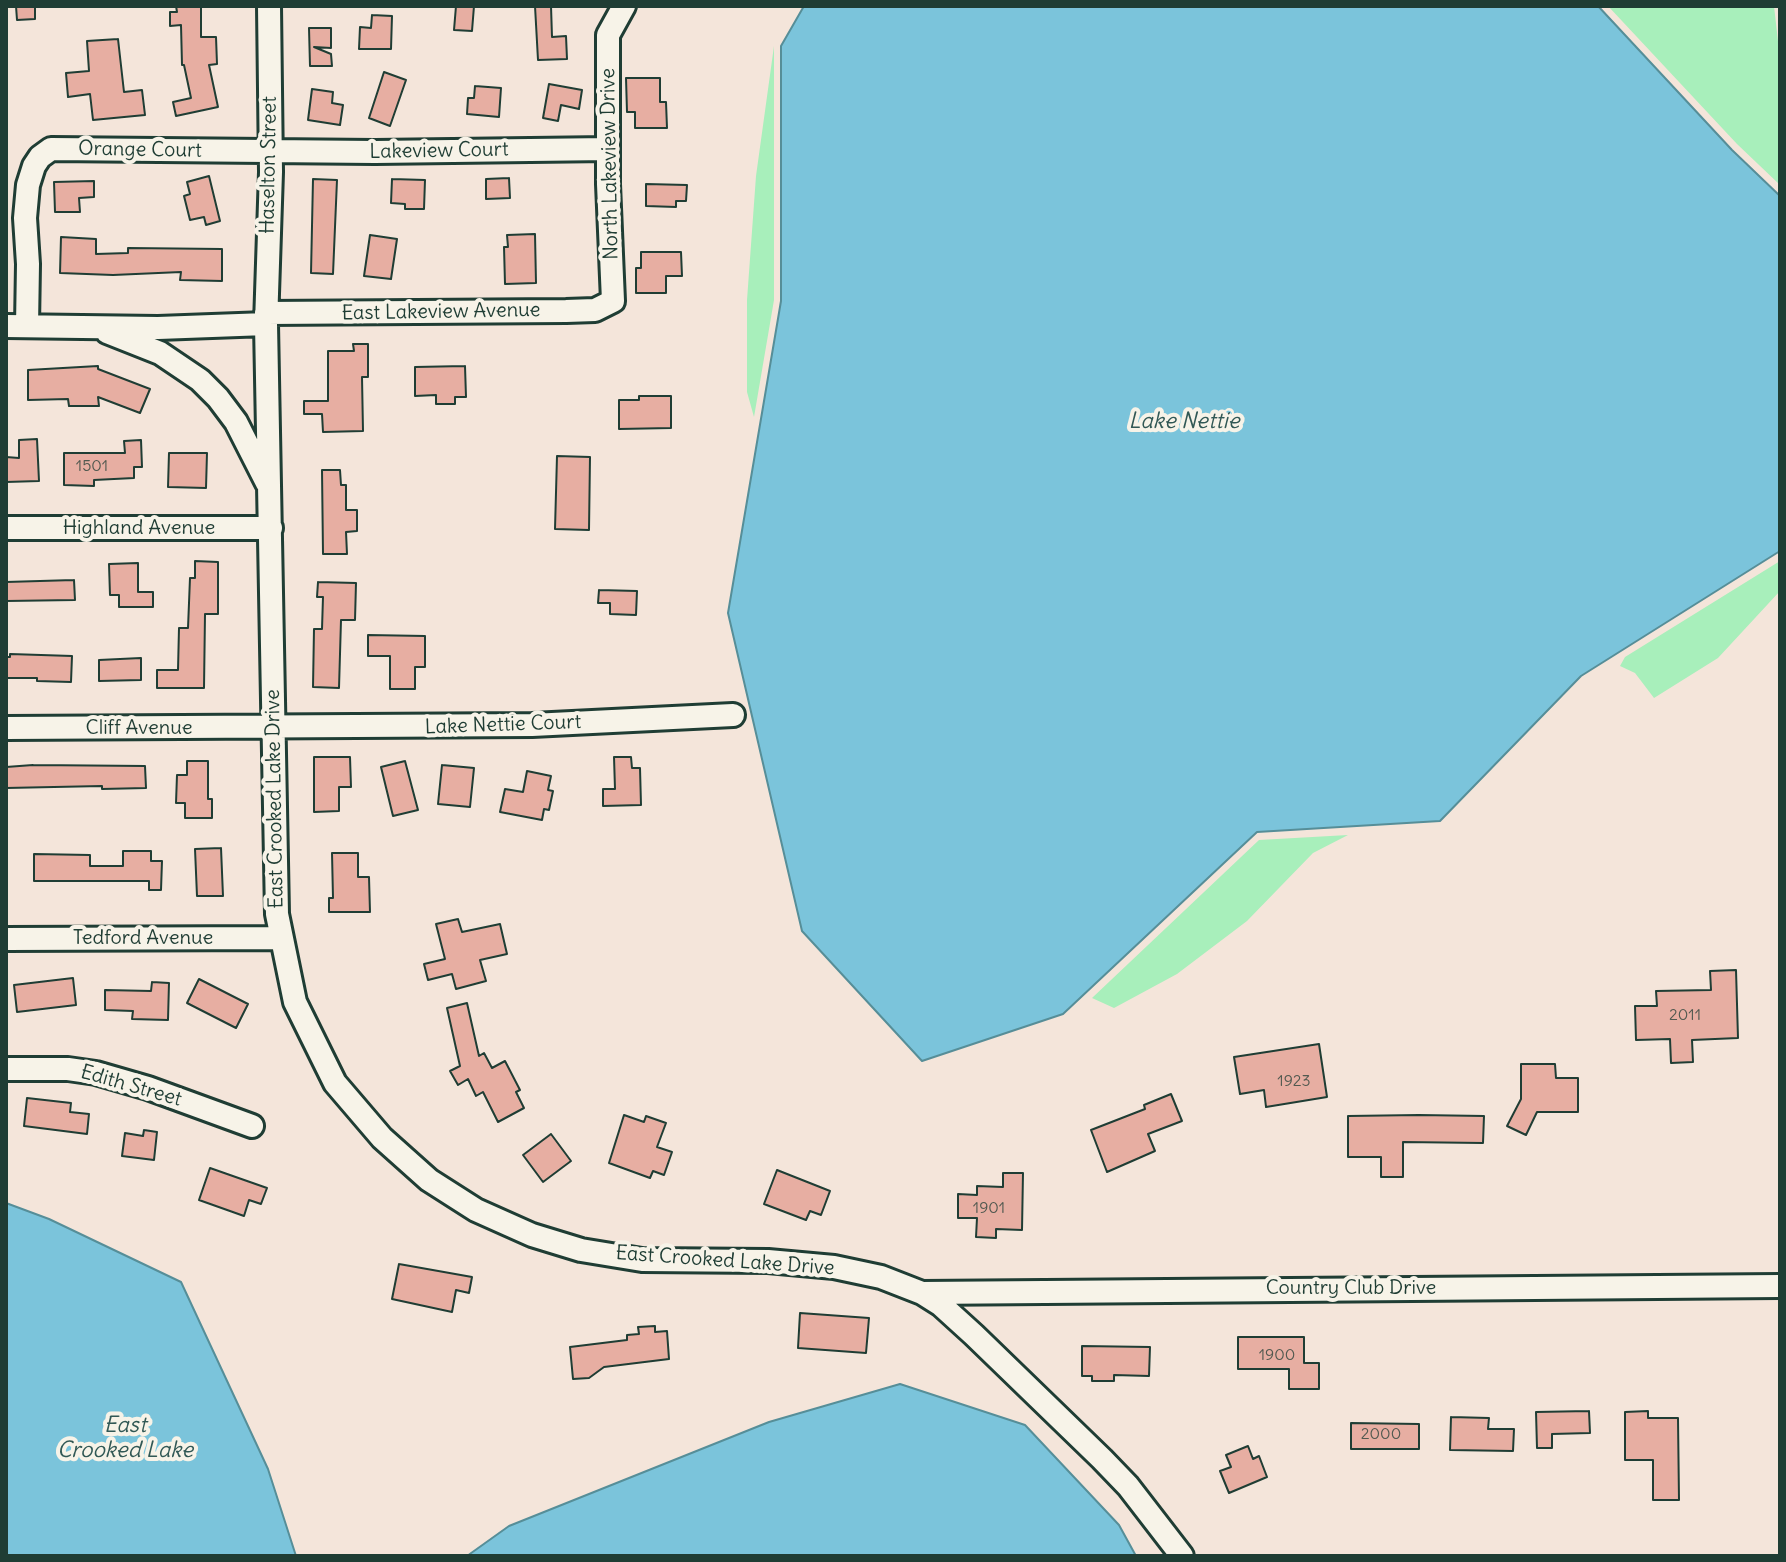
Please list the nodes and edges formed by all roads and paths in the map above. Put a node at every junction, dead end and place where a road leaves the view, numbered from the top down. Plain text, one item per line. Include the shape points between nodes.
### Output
1 (269, 6) edge
2 (602, 6) edge
3 (624, 6) edge
4 (610, 28) junction
5 (608, 149) junction
6 (271, 150) junction
7 (613, 301) joint
8 (266, 318) junction
9 (17, 326) edge
10 (95, 327) junction
11 (271, 491) junction
12 (6, 528) edge
13 (271, 528) junction
14 (733, 715) dead end
15 (273, 726) junction
16 (6, 728) edge
17 (280, 938) junction
18 (6, 939) edge
19 (6, 1069) edge
20 (252, 1126) dead end
21 (1780, 1286) edge
22 (922, 1293) junction
23 (1182, 1556) edge

1 - 6 street, Haselton Street
2 - 4 street
3 - 4 street
4 - 5 street, North Lakeview Drive
5 - 6 street, Lakeview Court
5 - 7 street, North Lakeview Drive
6 - 8 street, Haselton Street
6 - 9 street, Orange Court via 51,149 34,166 28,185 28,264
7 - 8 street, East Lakeview Avenue via 595,310
8 - 10 street, East Lakeview Avenue
8 - 11 street, East Crooked Lake Drive
9 - 10 street, East Lakeview Avenue
10 - 11 street, East Crooked Lake Drive via 160,353 200,380 236,422
11 - 13 street, East Crooked Lake Drive
12 - 13 street, Highland Avenue
13 - 15 street, East Crooked Lake Drive
14 - 15 street, Lake Nettie Court via 532,725
15 - 16 street, Cliff Avenue
15 - 17 street, East Crooked Lake Drive
17 - 18 street, Tedford Avenue
17 - 22 street, East Crooked Lake Drive via 295,1002 335,1083 382,1138 429,1180 476,1210 581,1250 657,1261 834,1267
19 - 20 street, Edith Street via 96,1073
21 - 22 street, Country Club Drive
22 - 23 street, East Crooked Lake Drive via 974,1335 1102,1459

